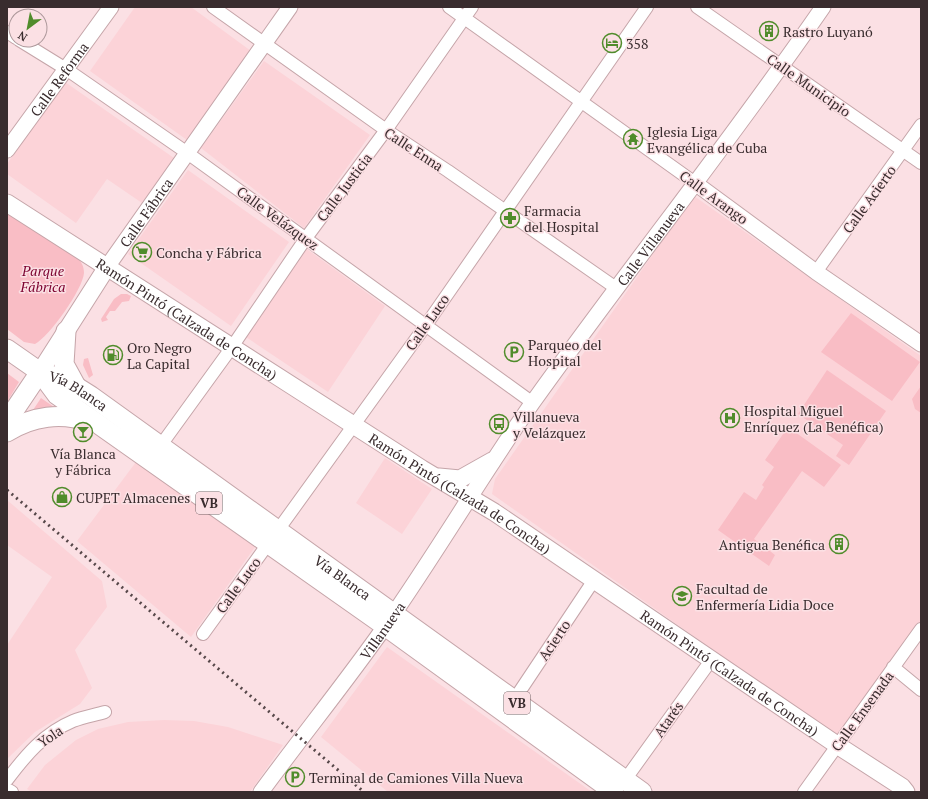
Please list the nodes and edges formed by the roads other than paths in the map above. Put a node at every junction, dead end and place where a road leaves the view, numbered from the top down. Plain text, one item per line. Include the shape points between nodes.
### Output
1 (111, 7) edge
2 (213, 7) edge
3 (290, 7) edge
4 (449, 7) edge
5 (472, 7) edge
6 (647, 7) edge
7 (697, 7) edge
8 (823, 7) edge
9 (464, 18) junction
10 (264, 43) junction
11 (32, 48) edge
12 (782, 67) junction
13 (66, 69) junction
14 (580, 102) junction
15 (921, 125) edge
16 (386, 130) junction
17 (7, 150) edge
18 (903, 150) junction
19 (186, 152) junction
20 (921, 163) edge
21 (695, 183) junction
22 (7, 203) edge
23 (505, 211) junction
24 (306, 238) junction
25 (107, 267) junction
26 (816, 272) junction
27 (616, 288) junction
28 (426, 325) junction
29 (66, 331) junction
30 (921, 344) edge
31 (232, 347) junction
32 (7, 350) edge
33 (40, 372) junction
34 (76, 386) junction
35 (533, 403) junction
36 (7, 421) edge
37 (354, 425) junction
38 (102, 427) junction
39 (7, 432) edge
40 (161, 445) junction
41 (492, 461) junction
42 (428, 472) junction
43 (470, 496) junction
44 (273, 537) junction
45 (594, 580) junction
46 (389, 619) junction
47 (921, 629) edge
48 (202, 634) dead end
49 (712, 659) junction
50 (894, 668) junction
51 (921, 690) edge
52 (514, 700) junction
53 (106, 712) dead end
54 (837, 745) junction
55 (7, 780) edge
56 (620, 786) edge
57 (7, 789) edge
58 (12, 792) edge
59 (261, 792) edge
60 (642, 792) edge
61 (804, 792) edge
62 (906, 792) edge

1 - 13 street, Calle Reforma
2 - 10 street, Calle Enna
3 - 10 street, Calle Fábrica
4 - 9 street, Calle Arango
5 - 9 street, Calle Justicia
6 - 14 street, Calle Luco
7 - 12 street, Calle Municipio
8 - 12 street, Calle Villanueva
9 - 14 street, Calle Arango
9 - 16 street, Calle Justicia
10 - 16 street, Calle Enna
10 - 19 street, Calle Fábrica
11 - 13 street, Calle Velázquez
12 - 18 street, Calle Municipio
12 - 21 street, Calle Villanueva
13 - 17 street, Calle Reforma
13 - 19 street, Calle Velázquez
14 - 21 street, Calle Arango
14 - 23 street, Calle Luco
15 - 18 street, Calle Acierto
16 - 23 street, Calle Enna
16 - 24 street, Calle Justicia
18 - 20 street, Calle Municipio
18 - 26 street, Calle Acierto
19 - 24 street, Calle Velázquez
19 - 25 street, Calle Fábrica
21 - 26 street, Calle Arango
21 - 27 street, Calle Villanueva
22 - 25 main road, Ramón Pintó (Calzada de Concha)
23 - 27 street, Calle Enna
23 - 28 street, Calle Luco
24 - 28 street, Calle Velázquez
24 - 31 street, Calle Justicia
25 - 29 main road, Calle Fábrica
25 - 31 main road, Ramón Pintó (Calzada de Concha)
26 - 30 street, Calle Arango
27 - 35 street, Calle Villanueva
28 - 35 street, Calle Velázquez
28 - 37 street, Calle Luco
29 - 33 main road, Calle Fábrica
29 - 34 main road via 64,364
31 - 37 main road, Ramón Pintó (Calzada de Concha)
31 - 40 street, Calle Justicia
32 - 33 main road, Vía Blanca
33 - 34 main road, Vía Blanca / VB via 64,379
33 - 36 main road, Calle Fábrica
33 - 38 main road, Vía Blanca / VB via 57,395
34 - 40 main road, Vía Blanca / VB
35 - 41 street, Calle Villanueva
37 - 42 main road, Ramón Pintó (Calzada de Concha)
37 - 44 street, Calle Luco
38 - 39 main road via 78,418 60,416 25,422
38 - 44 main road, Vía Blanca / VB
40 - 44 main road, Vía Blanca / VB
41 - 42 main road via 460,479 443,478
41 - 43 street, Villanueva
42 - 43 main road, Ramón Pintó (Calzada de Concha)
43 - 45 main road, Ramón Pintó (Calzada de Concha)
43 - 46 street, Villanueva
44 - 46 main road, Vía Blanca / VB
44 - 48 street, Calle Luco
45 - 49 main road, Ramón Pintó (Calzada de Concha)
45 - 52 street, Acierto
46 - 52 main road, Vía Blanca / VB
46 - 56 main road, Vía Blanca / VB
46 - 59 street, Villanueva
47 - 50 street, Calle Ensenada
49 - 54 main road, Ramón Pintó (Calzada de Concha)
49 - 56 street, Atarés
50 - 51 street
50 - 54 street, Calle Ensenada
52 - 56 main road, Vía Blanca / VB
53 - 55 street, Yola via 72,722 41,740 23,758
54 - 61 street, Calle Ensenada
54 - 62 main road, Ramón Pintó (Calzada de Concha)
56 - 60 main road, Vía Blanca / VB
57 - 58 street

